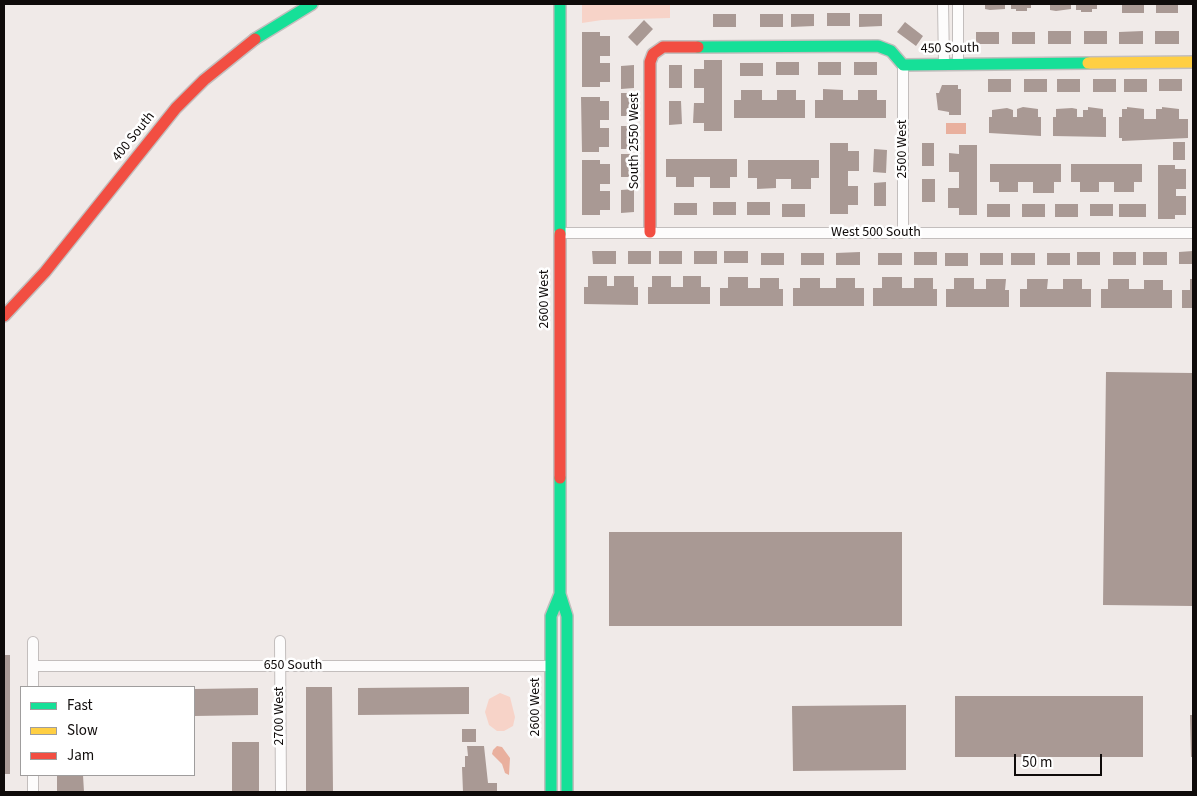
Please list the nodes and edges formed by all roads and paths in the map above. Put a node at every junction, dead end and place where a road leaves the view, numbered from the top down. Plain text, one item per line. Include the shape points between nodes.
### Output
1 (312, 4) edge
2 (560, 4) edge
3 (943, 4) edge
4 (958, 4) edge
5 (656, 51) joint
6 (1193, 62) edge
7 (944, 63) junction
8 (958, 63) junction
9 (903, 65) junction
10 (650, 232) junction
11 (1193, 232) edge
12 (559, 233) junction
13 (903, 233) junction
14 (4, 316) edge
15 (560, 594) junction
16 (280, 641) dead end
17 (33, 642) dead end
18 (34, 666) junction
19 (280, 666) junction
20 (552, 666) junction
21 (34, 686) edge
22 (33, 776) edge
23 (33, 792) edge
24 (281, 792) edge
25 (551, 792) edge
26 (567, 792) edge

1 - 14 street, 400 South via 267,30 204,80 176,108 45,272
2 - 12 street, 2600 West
3 - 7 street
4 - 8 street
5 - 9 street, 450 South via 671,46 878,46 892,51
5 - 10 street, South 2550 West via 650,62
6 - 8 street, 450 South
7 - 8 street, 450 South
7 - 9 street, 450 South
9 - 13 street, 2500 West
10 - 12 street, West 500 South
10 - 13 street, West 500 South
11 - 13 street, West 500 South
12 - 15 street, 2600 West
15 - 20 street, 2600 West via 552,616
15 - 26 street, 2600 West via 566,616
16 - 19 street, 2700 West
17 - 18 street
18 - 19 street, 650 South
18 - 21 street
19 - 20 street, 650 South
19 - 24 street, 2700 West
20 - 25 street, 2600 West
22 - 23 street

